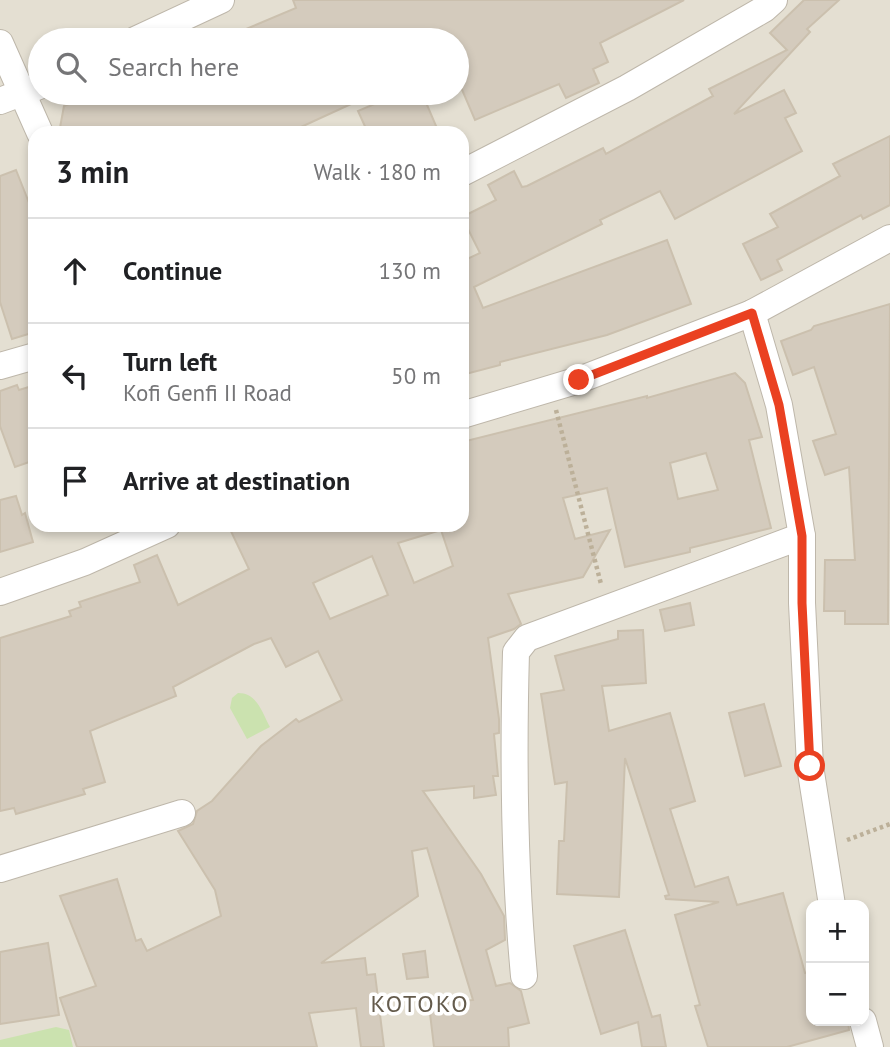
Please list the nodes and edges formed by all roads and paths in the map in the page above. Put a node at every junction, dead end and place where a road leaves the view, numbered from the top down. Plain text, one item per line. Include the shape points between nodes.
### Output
1 (221, 0) edge
2 (774, 0) edge
3 (161, 28) edge
4 (0, 43) edge
5 (21, 93) edge
6 (37, 126) edge
7 (469, 169) edge
8 (890, 238) edge
9 (752, 313) junction
10 (28, 358) edge
11 (0, 366) edge
12 (551, 388) junction
13 (469, 413) edge
14 (151, 532) edge
15 (802, 536) junction
16 (0, 592) edge
17 (607, 609) junction
18 (182, 813) dead end
19 (890, 824) edge
20 (823, 849) junction
21 (0, 869) edge
22 (831, 900) edge
23 (524, 976) dead end
24 (864, 1026) edge
25 (870, 1047) edge

1 - 3 street
2 - 7 street via 627,88
4 - 5 street
5 - 6 street
8 - 9 street
9 - 12 street
9 - 15 street via 779,405
10 - 11 street
12 - 13 street
12 - 17 path
14 - 16 street
15 - 17 street
15 - 20 street via 810,766
17 - 23 street via 527,638 516,652 513,760
18 - 21 street
19 - 20 path
20 - 22 street
24 - 25 street

